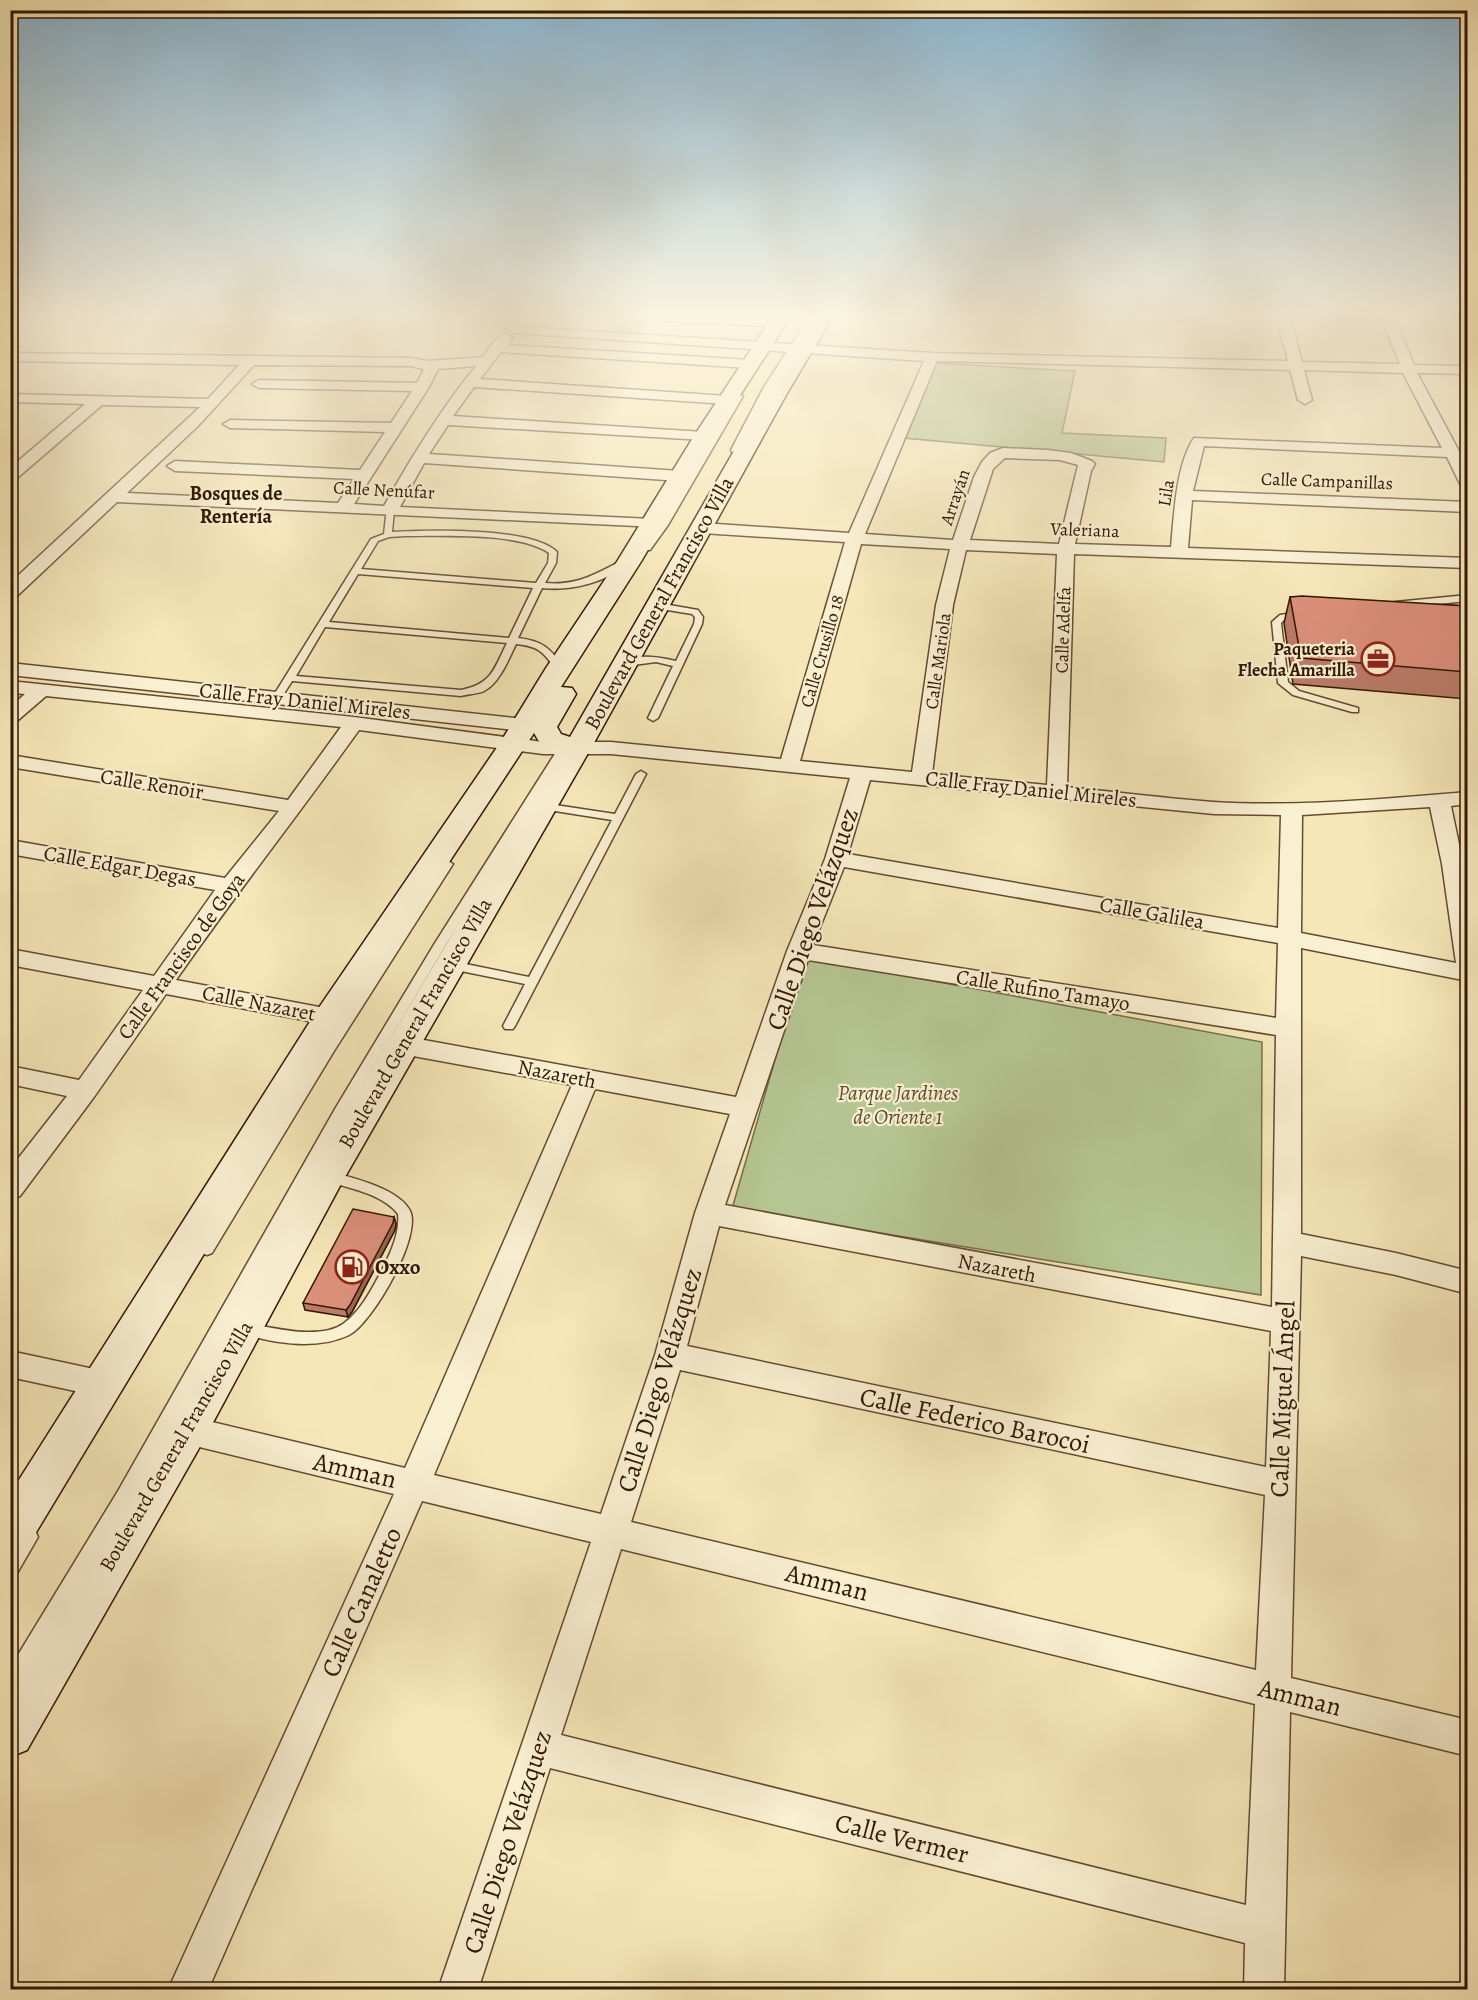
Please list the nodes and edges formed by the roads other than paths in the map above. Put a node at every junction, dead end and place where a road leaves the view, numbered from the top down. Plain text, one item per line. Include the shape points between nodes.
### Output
1 (88, 409) edge
2 (205, 409) edge
3 (407, 409) edge
4 (450, 409) edge
5 (721, 409) edge
6 (730, 409) edge
7 (761, 409) edge
8 (763, 409) edge
9 (910, 409) edge
10 (1429, 409) edge
11 (443, 420) junction
12 (230, 424) dead end
13 (394, 428) junction
14 (704, 436) junction
15 (1453, 453) junction
16 (418, 458) junction
17 (988, 463) joint
18 (175, 466) dead end
19 (364, 475) junction
20 (10, 476) edge
21 (680, 476) junction
22 (1467, 484) edge
23 (1184, 495) junction
24 (113, 497) junction
25 (344, 507) junction
26 (1467, 507) edge
27 (390, 510) junction
28 (652, 524) junction
29 (702, 528) junction
30 (388, 535) junction
31 (855, 537) junction
32 (958, 545) junction
33 (1066, 549) junction
34 (1179, 553) junction
35 (630, 560) junction
36 (1467, 563) edge
37 (355, 571) junction
38 (538, 587) junction
39 (12, 590) edge
40 (1467, 598) edge
41 (1390, 605) edge
42 (658, 606) junction
43 (602, 609) junction
44 (1307, 614) edge
45 (324, 624) junction
46 (513, 640) junction
47 (626, 663) junction
48 (679, 664) junction
49 (559, 668) junction
50 (10, 669) edge
51 (291, 678) junction
52 (10, 687) edge
53 (42, 691) junction
54 (277, 698) junction
55 (1356, 710) dead end
56 (10, 717) edge
57 (653, 718) dead end
58 (354, 723) junction
59 (529, 733) junction
60 (575, 744) junction
61 (10, 761) edge
62 (789, 765) junction
63 (862, 772) junction
64 (641, 774) dead end
65 (921, 777) junction
66 (1057, 791) junction
67 (1467, 798) edge
68 (1439, 800) junction
69 (542, 806) junction
70 (293, 807) junction
71 (1292, 809) junction
72 (618, 818) junction
73 (10, 846) edge
74 (836, 859) junction
75 (230, 886) junction
76 (1288, 938) junction
77 (799, 951) junction
78 (10, 957) edge
79 (449, 964) junction
80 (1467, 967) edge
81 (1467, 973) edge
82 (532, 982) junction
83 (160, 985) junction
84 (330, 1017) junction
85 (509, 1026) dead end
86 (1287, 1028) junction
87 (402, 1045) junction
88 (10, 1076) edge
89 (586, 1079) junction
90 (85, 1090) junction
91 (746, 1108) junction
92 (327, 1176) junction
93 (10, 1189) edge
94 (709, 1213) junction
95 (1287, 1242) junction
96 (200, 1260) dead end
97 (1467, 1283) edge
98 (1286, 1322) junction
99 (243, 1328) junction
100 (670, 1355) junction
101 (10, 1364) edge
102 (103, 1384) junction
103 (187, 1430) junction
104 (414, 1484) junction
105 (1279, 1484) junction
106 (613, 1530) junction
107 (23, 1531) edge
108 (10, 1569) edge
109 (10, 1685) edge
110 (1271, 1690) junction
111 (10, 1733) edge
112 (1467, 1738) edge
113 (539, 1747) junction
114 (1265, 1929) junction
115 (188, 1989) edge
116 (458, 1989) edge
117 (1264, 1989) edge

1 - 20 street
2 - 24 street
3 - 13 street
4 - 11 street
5 - 14 main road, Boulevard General Francisco Villa
6 - 43 lane via 664,525
7 - 60 lane
8 - 29 main road, Boulevard General Francisco Villa
9 - 31 street, Calle Crusillo 18
10 - 15 street
11 - 14 street
11 - 16 street
12 - 13 street
13 - 19 street
14 - 21 main road, Boulevard General Francisco Villa
15 - 22 street
15 - 23 street, Lila via 1199,441
16 - 21 street
16 - 27 street
17 - 32 street, Arrayán
17 - 33 street, Calle Adelfa via 1003,453 1083,460 1087,464
18 - 19 street
19 - 25 street
21 - 28 main road, Boulevard General Francisco Villa
23 - 26 street, Calle Campanillas
23 - 34 street, Lila
24 - 25 street, Calle Nenúfar
24 - 39 street
25 - 27 street, Calle Nenúfar
27 - 28 street, Calle Nenúfar via 453,507 551,512
27 - 30 lane
28 - 35 main road, Boulevard General Francisco Villa
29 - 31 street, Valeriana
29 - 42 main road, Boulevard General Francisco Villa
30 - 37 lane via 375,539
30 - 38 lane via 464,535 522,539 546,545 553,557
31 - 32 street, Valeriana
31 - 62 street, Calle Crusillo 18
32 - 33 street, Valeriana
32 - 65 street, Calle Mariola via 949,581
33 - 34 street, Valeriana
33 - 66 street, Calle Adelfa
34 - 36 street, Valeriana
35 - 38 lane via 588,582
35 - 43 main road, Boulevard General Francisco Villa
37 - 38 lane
37 - 45 lane
38 - 46 lane
40 - 41 lane
42 - 47 main road, Boulevard General Francisco Villa
42 - 48 lane via 695,612 699,617
43 - 49 main road, Boulevard General Francisco Villa
43 - 59 main road via 603,624
44 - 55 lane via 1283,617 1276,622 1283,684 1296,693
45 - 46 lane
45 - 51 lane
46 - 49 lane via 541,646
46 - 51 lane via 489,683 471,692
47 - 48 lane via 656,659
47 - 60 main road, Boulevard General Francisco Villa
48 - 57 lane
49 - 59 main road, Boulevard General Francisco Villa
50 - 54 street, Calle Fray Daniel Mireles
51 - 54 lane
52 - 53 street, Calle Fray Daniel Mireles
53 - 56 street
53 - 58 street, Calle Fray Daniel Mireles
54 - 59 street, Calle Fray Daniel Mireles
58 - 59 street, Calle Fray Daniel Mireles
58 - 70 street, Calle Francisco de Goya
59 - 60 main road
59 - 84 main road, Boulevard General Francisco Villa
59 - 96 lane
60 - 62 street, Calle Fray Daniel Mireles
60 - 69 main road, Boulevard General Francisco Villa
60 - 109 lane via 447,933 340,1112 124,1496
61 - 70 street, Calle Renoir
62 - 63 street, Calle Fray Daniel Mireles
63 - 65 street, Calle Fray Daniel Mireles
63 - 74 street, Calle Diego Velázquez
64 - 72 lane
65 - 66 street, Calle Fray Daniel Mireles
66 - 71 street, Calle Fray Daniel Mireles via 1214,808
67 - 68 street, Calle Fray Daniel Mireles
68 - 71 street, Calle Fray Daniel Mireles
68 - 80 street via 1453,864
69 - 72 lane
69 - 79 main road, Boulevard General Francisco Villa
70 - 75 street, Calle Francisco de Goya
71 - 76 street, Calle Miguel Ángel
72 - 82 lane
73 - 75 street, Calle Edgar Degas
74 - 76 street, Calle Galilea
74 - 77 street, Calle Diego Velázquez
75 - 83 street, Calle Francisco de Goya
76 - 81 street, Calle Galilea
76 - 86 street, Calle Miguel Ángel
77 - 86 street, Calle Rufino Tamayo
77 - 91 street, Calle Diego Velázquez
78 - 83 street, Calle Nazaret
79 - 82 lane
79 - 87 main road, Boulevard General Francisco Villa
82 - 85 lane
83 - 84 street, Calle Nazaret
83 - 90 street, Calle Francisco de Goya
84 - 102 main road, Boulevard General Francisco Villa
86 - 95 street, Calle Miguel Ángel
87 - 89 street, Nazareth
87 - 92 main road, Boulevard General Francisco Villa
88 - 90 street
89 - 91 street, Nazareth
89 - 104 street, Calle Canaletto
90 - 93 street, Calle Francisco de Goya
91 - 94 street, Calle Diego Velázquez
92 - 99 main road, Boulevard General Francisco Villa
92 - 99 lane via 393,1200 405,1212 406,1234 367,1311 356,1324 331,1335 295,1338
94 - 98 street, Nazareth
94 - 100 street, Calle Diego Velázquez
95 - 97 street
95 - 98 street, Calle Miguel Ángel
98 - 105 street, Calle Miguel Ángel
99 - 103 main road, Boulevard General Francisco Villa
100 - 105 street, Calle Federico Barocoi
100 - 106 street, Calle Diego Velázquez
101 - 102 street
102 - 107 main road, Boulevard General Francisco Villa
103 - 104 street, Amman
103 - 111 main road, Boulevard General Francisco Villa
104 - 106 street, Amman
104 - 115 street, Calle Canaletto
105 - 110 street, Calle Miguel Ángel
106 - 110 street, Amman
106 - 113 street, Calle Diego Velázquez
107 - 108 lane
110 - 112 street, Amman
110 - 114 street, Calle Miguel Ángel
113 - 114 street, Calle Vermer
113 - 116 street, Calle Diego Velázquez
114 - 117 street, Calle Miguel Ángel

